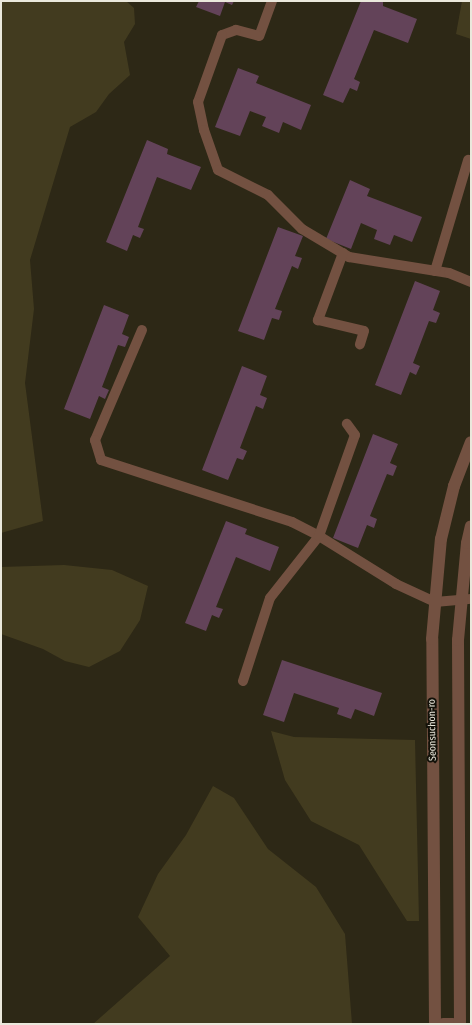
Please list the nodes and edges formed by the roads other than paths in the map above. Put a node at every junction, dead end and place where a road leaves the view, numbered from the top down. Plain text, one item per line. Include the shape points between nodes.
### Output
1 (272, 1) edge
2 (468, 160) dead end
3 (343, 253) junction
4 (435, 271) junction
5 (471, 282) edge
6 (142, 330) dead end
7 (360, 344) dead end
8 (347, 424) dead end
9 (471, 442) edge
10 (471, 526) edge
11 (319, 536) junction
12 (466, 599) edge
13 (435, 602) junction
14 (243, 681) dead end
15 (435, 1024) edge
16 (443, 1024) edge
17 (453, 1024) edge
18 (460, 1024) edge

1 - 3 lane via 259,36 236,30 222,34 198,102 204,130 218,170 268,194 302,229
2 - 4 lane
3 - 4 lane via 349,257
3 - 7 lane via 318,320 364,331
4 - 5 lane
6 - 11 lane via 95,440 101,460 292,522
8 - 11 lane via 355,435
9 - 13 street, Seonsuchon-ro via 454,486 441,539
10 - 12 street
11 - 13 lane via 396,584
11 - 14 lane via 270,598
12 - 13 lane
12 - 18 street via 458,640
13 - 15 street, Seonsuchon-ro via 432,639
16 - 17 street

